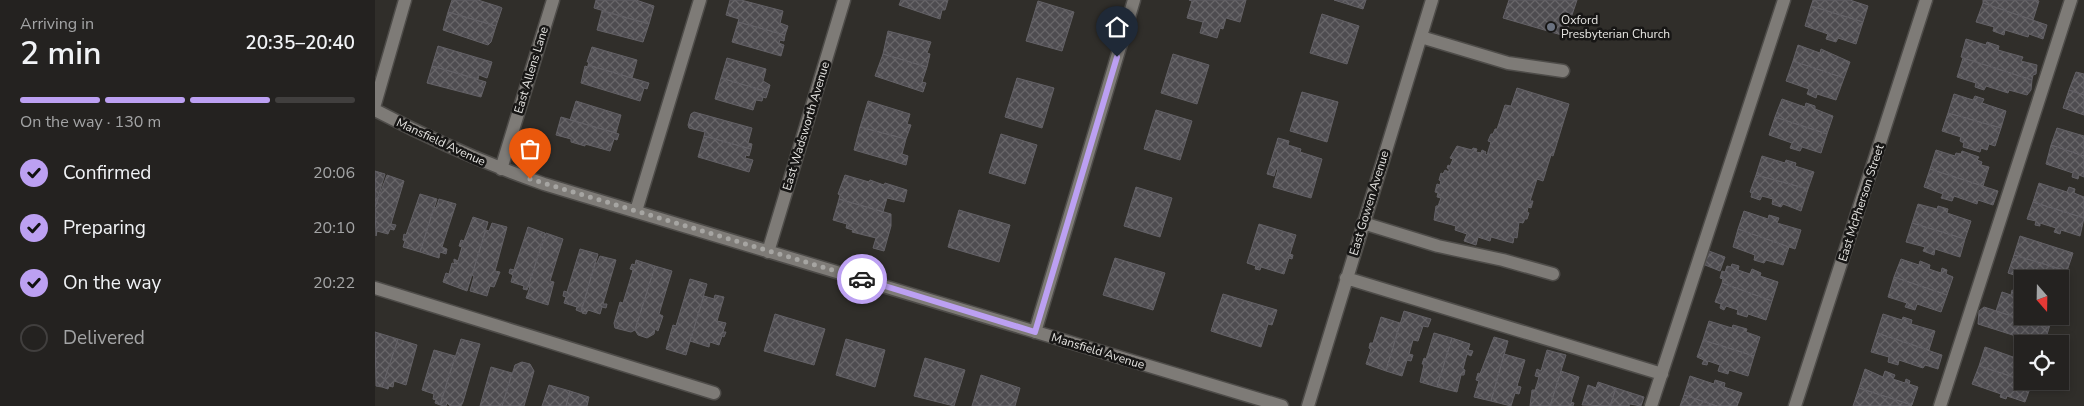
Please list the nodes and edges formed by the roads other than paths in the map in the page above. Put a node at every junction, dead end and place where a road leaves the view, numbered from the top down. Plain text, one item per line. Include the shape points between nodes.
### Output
1 (405, 0) edge
2 (553, 0) edge
3 (700, 0) edge
4 (844, 0) edge
5 (1135, 0) edge
6 (1432, 0) edge
7 (1784, 0) edge
8 (1927, 0) edge
9 (2071, 0) edge
10 (1421, 37) junction
11 (1563, 71) dead end
12 (375, 104) edge
13 (375, 110) edge
14 (501, 169) junction
15 (636, 211) junction
16 (1363, 223) junction
17 (769, 252) junction
18 (1553, 274) dead end
19 (1346, 278) junction
20 (375, 288) edge
21 (1035, 332) junction
22 (1662, 374) junction
23 (714, 393) dead end
24 (1282, 406) edge
25 (1308, 406) edge
26 (1651, 406) edge
27 (1795, 406) edge
28 (1940, 406) edge

1 - 12 street
2 - 14 street, East Allens Lane
3 - 15 street
4 - 17 street, East Wadsworth Avenue
5 - 21 street
6 - 10 street, East Gowen Avenue
7 - 22 street
8 - 27 street, East McPherson Street
9 - 28 street
10 - 11 street via 1508,63
10 - 16 street, East Gowen Avenue
13 - 14 street, Mansfield Avenue
14 - 15 street, Mansfield Avenue
15 - 17 street, Mansfield Avenue
16 - 18 street via 1438,246
16 - 19 street, East Gowen Avenue
17 - 21 street, Mansfield Avenue
19 - 22 street
19 - 25 street, East Gowen Avenue
20 - 23 street
21 - 24 street, Mansfield Avenue
22 - 26 street

